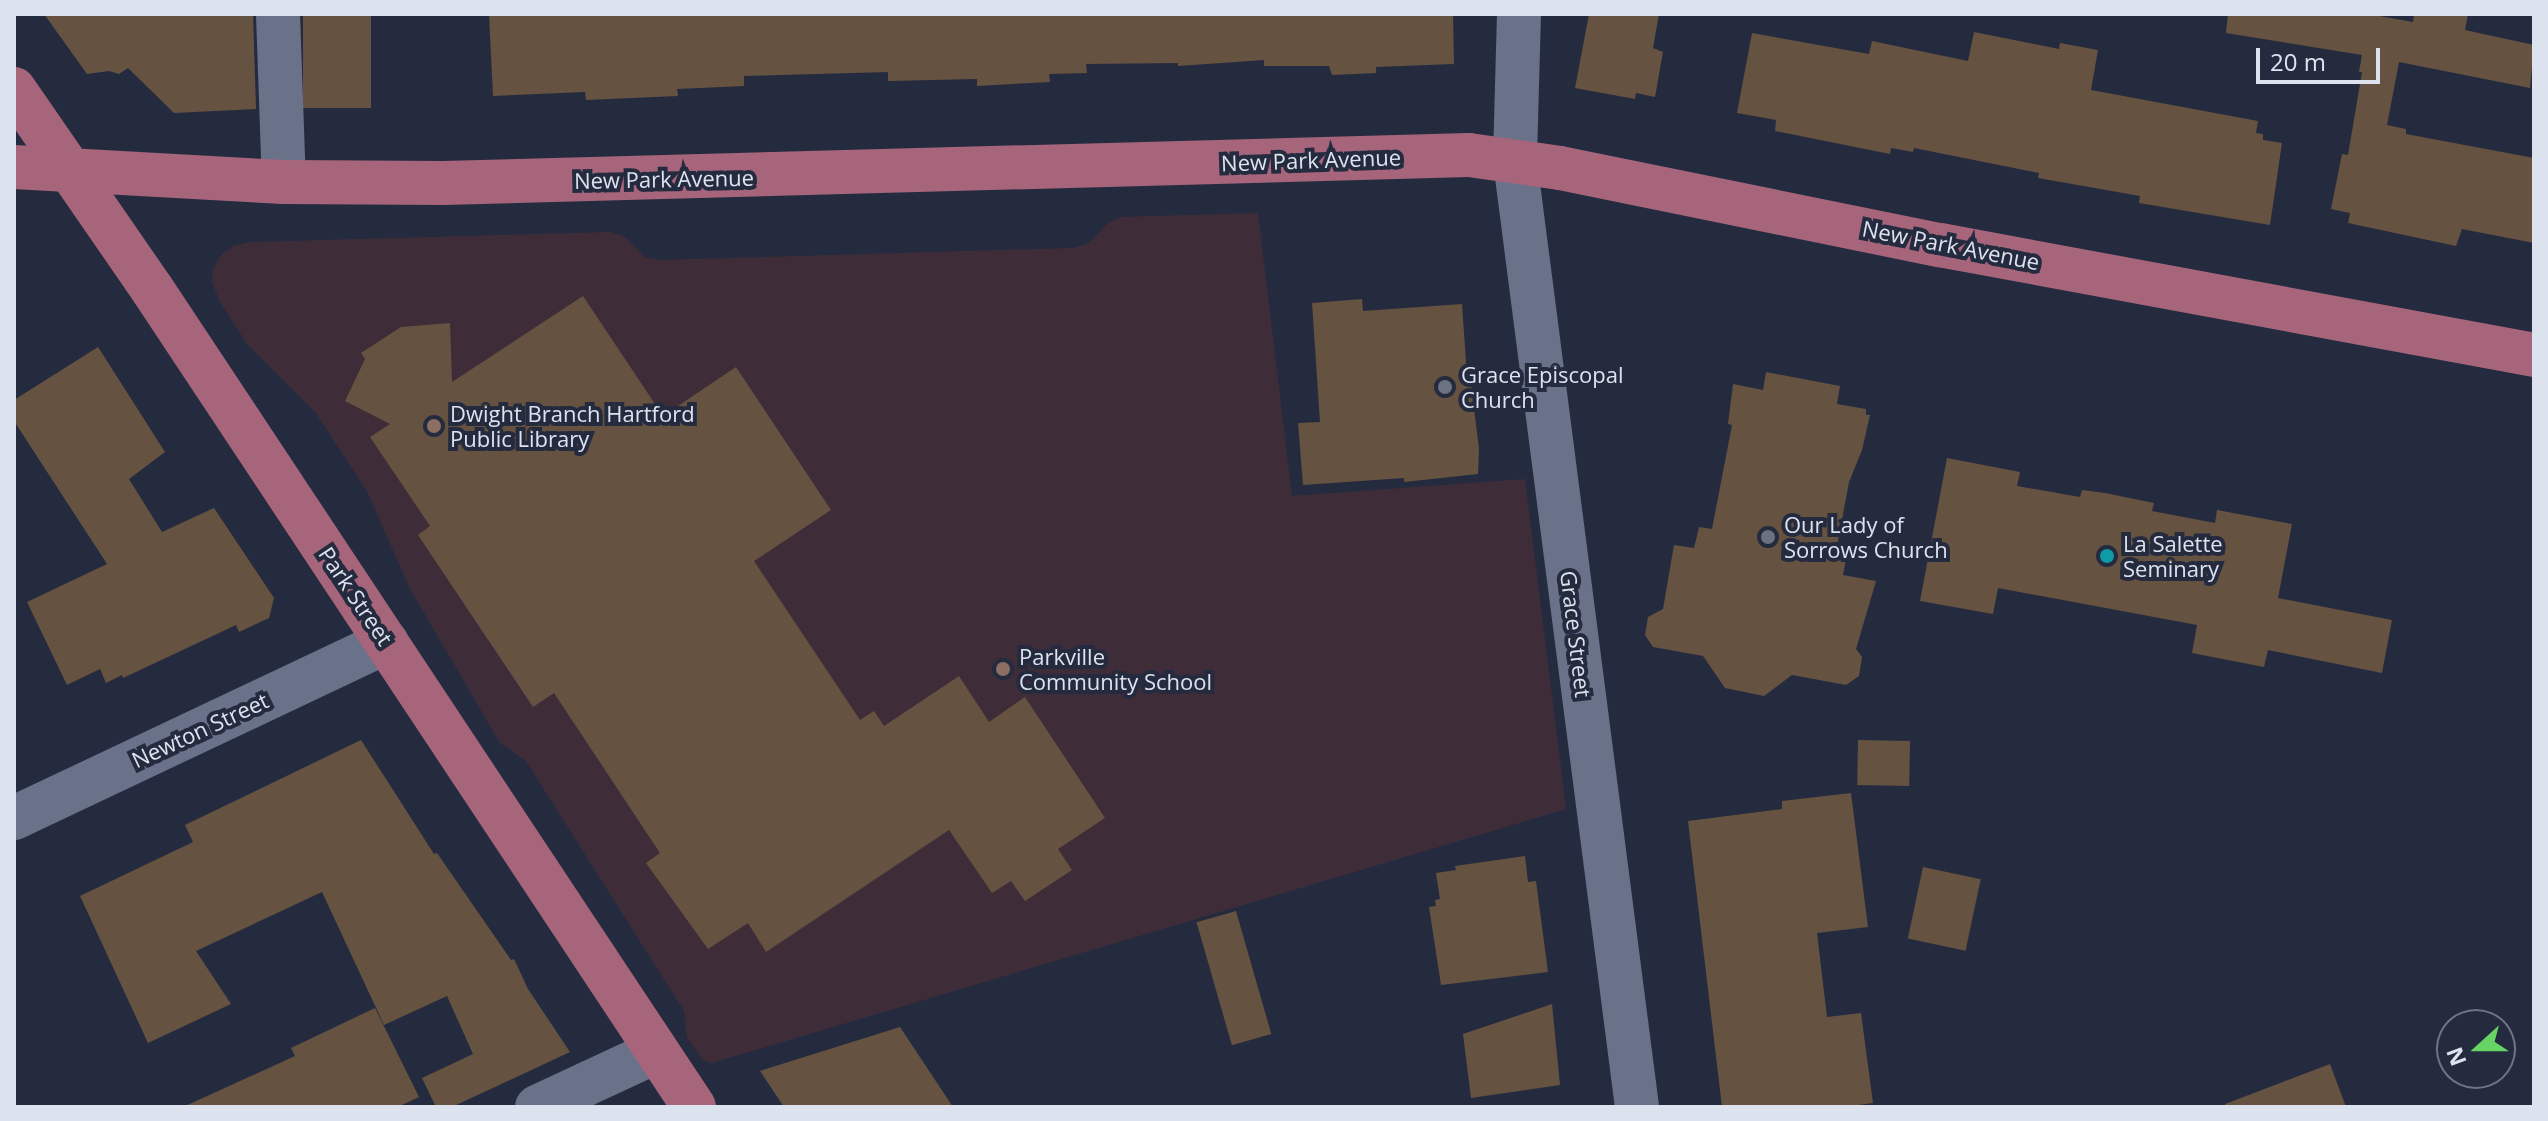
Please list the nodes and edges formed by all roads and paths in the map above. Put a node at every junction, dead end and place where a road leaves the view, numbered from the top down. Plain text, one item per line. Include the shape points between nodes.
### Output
1 (278, 14) edge
2 (1519, 14) edge
3 (14, 89) edge
4 (1515, 161) junction
5 (14, 167) edge
6 (71, 170) junction
7 (284, 182) junction
8 (2534, 355) edge
9 (387, 642) junction
10 (14, 818) edge
11 (657, 1051) junction
12 (537, 1107) edge
13 (694, 1107) edge
14 (1637, 1107) edge

1 - 7 street
2 - 4 street, Grace Street
3 - 6 main road, Park Street
4 - 7 main road, New Park Avenue via 1469,155 574,181
4 - 8 main road, New Park Avenue
4 - 14 street, Grace Street
5 - 6 main road, New Park Avenue
6 - 7 main road, New Park Avenue
6 - 9 main road, Park Street
9 - 10 street, Newton Street
9 - 11 main road, Park Street
11 - 12 street
11 - 13 main road, Park Street

